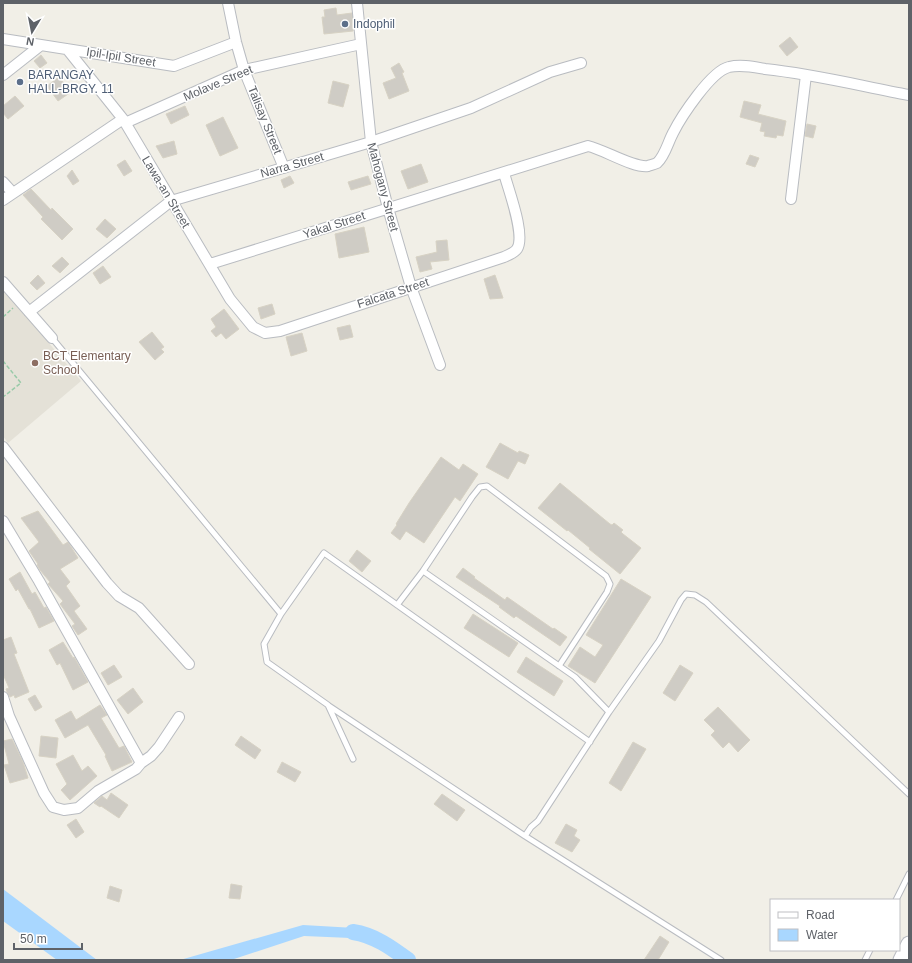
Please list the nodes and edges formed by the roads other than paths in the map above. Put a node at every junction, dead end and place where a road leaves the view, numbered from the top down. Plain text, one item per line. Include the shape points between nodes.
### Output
1 (228, 3) edge
2 (357, 3) edge
3 (3, 39) edge
4 (236, 42) junction
5 (361, 44) junction
6 (40, 45) junction
7 (67, 49) junction
8 (581, 63) dead end
9 (244, 70) junction
10 (3, 75) edge
11 (806, 75) junction
12 (909, 96) edge
13 (124, 121) junction
14 (371, 142) junction
15 (284, 168) junction
16 (504, 173) junction
17 (3, 182) edge
18 (13, 193) junction
19 (791, 199) dead end
20 (3, 200) edge
21 (171, 201) junction
22 (388, 208) junction
23 (210, 264) junction
24 (3, 282) edge
25 (411, 287) junction
26 (29, 312) junction
27 (265, 333) joint
28 (52, 338) joint
29 (440, 365) dead end
30 (3, 447) edge
31 (3, 521) edge
32 (423, 571) junction
33 (398, 605) junction
34 (281, 614) junction
35 (189, 664) dead end
36 (559, 666) junction
37 (3, 698) edge
38 (328, 705) junction
39 (609, 712) junction
40 (179, 717) dead end
41 (590, 742) junction
42 (353, 759) dead end
43 (141, 763) junction
44 (909, 794) edge
45 (525, 836) junction
46 (909, 874) edge
47 (896, 899) edge
48 (909, 944) edge
49 (870, 951) edge
50 (721, 960) edge
51 (865, 960) edge
52 (901, 960) edge

1 - 4 street, Talisay Street
2 - 5 street, Mahogany Street
3 - 6 street, Ipil-Ipil Street
4 - 7 street, Ipil-Ipil Street via 174,66
4 - 9 street, Talisay Street
5 - 9 street, Molave Street
5 - 14 street, Mahogany Street
6 - 7 street, Ipil-Ipil Street
6 - 10 street
7 - 13 street, Lawa-an Street
8 - 14 street, Narra Street via 550,72 471,108
9 - 13 street, Molave Street
9 - 15 street, Talisay Street
11 - 12 street
11 - 16 street, Yakal Street via 740,66 728,67 715,75 700,92 674,131 662,156 656,163 647,166 636,165 588,146
11 - 19 street
13 - 18 street, Molave Street
13 - 21 street, Lawa-an Street
14 - 15 street, Narra Street
14 - 22 street, Mahogany Street
15 - 21 street, Narra Street
16 - 22 street, Yakal Street
16 - 25 street, Falcata Street via 519,226 518,248 504,257
17 - 18 street
18 - 20 street, Molave Street
21 - 23 street, Lawa-an Street
21 - 26 street, Narra Street
22 - 23 street, Yakal Street
22 - 25 street, Mahogany Street
23 - 27 street, Lawa-an Street via 230,299 253,327
24 - 26 street
25 - 27 street, Falcata Street via 280,331
25 - 29 street, Mahogany Street
26 - 28 street
28 - 34 lane
30 - 35 street via 107,583 119,596 139,608
31 - 43 street
32 - 33 lane
32 - 36 lane
32 - 36 lane via 472,497 480,487 487,486 606,576 610,584
33 - 34 lane via 324,553
33 - 41 lane
34 - 38 lane via 264,644 267,662
36 - 39 lane via 575,677
37 - 43 street via 41,786 53,807 64,810 78,808 98,791 136,769
38 - 42 lane
38 - 45 lane
39 - 41 lane
39 - 44 lane via 659,641 681,600 686,594 695,595 717,612
40 - 43 street via 159,747
41 - 45 lane via 538,821
45 - 50 lane
46 - 47 lane
48 - 52 main road
49 - 51 lane

